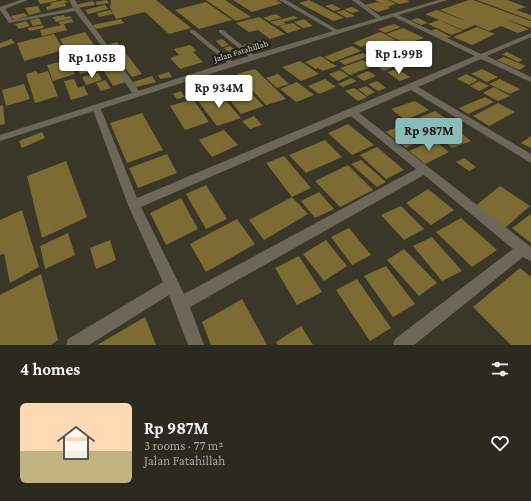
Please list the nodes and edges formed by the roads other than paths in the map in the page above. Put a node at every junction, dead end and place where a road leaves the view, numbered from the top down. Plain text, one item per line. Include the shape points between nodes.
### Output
1 (25, 0) edge
2 (72, 0) edge
3 (282, 0) edge
4 (355, 0) edge
5 (440, 0) edge
6 (77, 9) junction
7 (394, 15) junction
8 (381, 20) junction
9 (192, 31) dead end
10 (221, 31) dead end
11 (338, 32) junction
12 (531, 35) edge
13 (253, 57) junction
14 (480, 57) junction
15 (232, 64) junction
16 (531, 80) edge
17 (412, 87) junction
18 (137, 94) junction
19 (96, 107) junction
20 (352, 112) junction
21 (0, 138) edge
22 (531, 158) edge
23 (424, 170) junction
24 (134, 205) junction
25 (527, 252) edge
26 (171, 286) junction
27 (181, 304) junction
28 (74, 345) edge
29 (196, 345) edge
30 (402, 345) edge

1 - 6 street via 2,8 11,22
2 - 6 street
3 - 11 street
4 - 8 street
5 - 7 street, Jalan Fatahillah
6 - 18 street
7 - 8 street, Jalan Fatahillah
7 - 14 street
8 - 11 street, Jalan Fatahillah
9 - 15 lane
10 - 13 lane
11 - 13 street, Jalan Fatahillah
12 - 14 street
13 - 15 street, Jalan Fatahillah
14 - 16 street
14 - 17 street
15 - 18 street, Jalan Fatahillah
17 - 20 street
17 - 22 street
18 - 19 street, Jalan Fatahillah
19 - 21 street, Jalan Fatahillah
19 - 24 street
20 - 23 street
20 - 24 street
23 - 25 street
23 - 27 street
24 - 26 street
25 - 30 street
26 - 27 street
26 - 28 street
27 - 29 street

